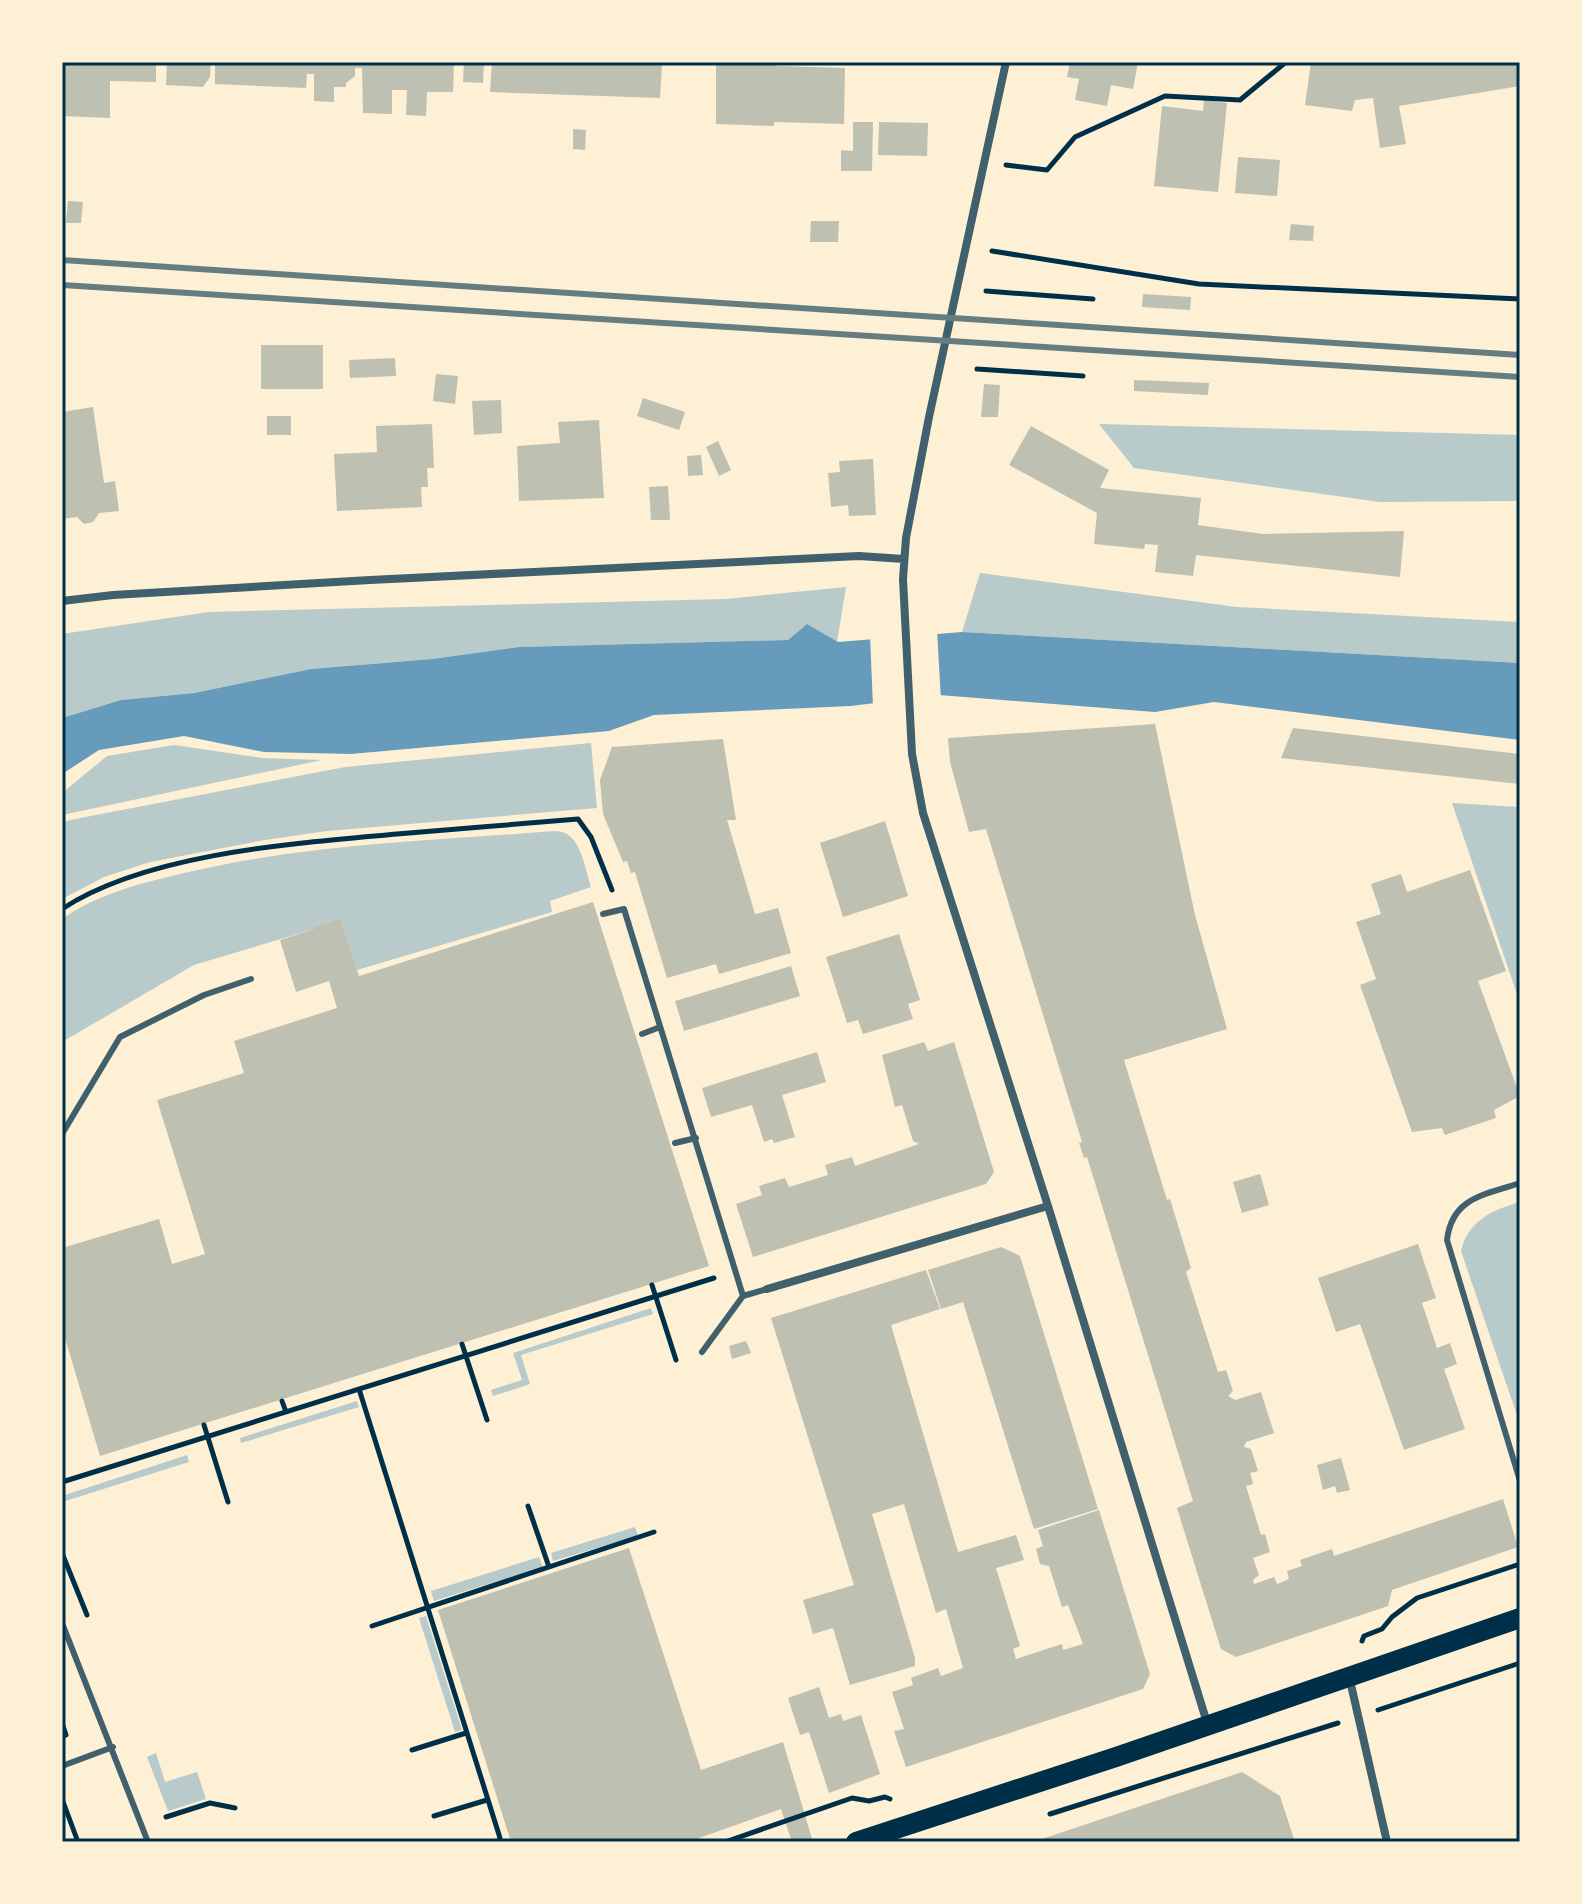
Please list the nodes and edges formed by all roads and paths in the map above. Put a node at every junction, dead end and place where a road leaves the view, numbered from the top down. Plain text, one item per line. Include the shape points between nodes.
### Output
1 (1006, 62) edge
2 (1286, 62) edge
3 (1021, 168) dead end
4 (992, 251) dead end
5 (986, 291) dead end
6 (1093, 299) dead end
7 (1520, 299) edge
8 (977, 369) dead end
9 (1083, 376) dead end
10 (904, 559) junction
11 (62, 601) edge
12 (62, 909) edge
13 (624, 909) junction
14 (603, 914) dead end
15 (251, 979) dead end
16 (660, 1027) junction
17 (642, 1034) dead end
18 (62, 1134) edge
19 (696, 1138) junction
20 (675, 1143) dead end
21 (1520, 1183) edge
22 (1048, 1206) junction
23 (735, 1271) junction
24 (652, 1285) dead end
25 (767, 1289) joint
26 (655, 1296) junction
27 (743, 1296) junction
28 (462, 1344) dead end
29 (702, 1352) dead end
30 (466, 1356) junction
31 (676, 1360) dead end
32 (359, 1389) junction
33 (282, 1401) dead end
34 (286, 1412) junction
35 (487, 1420) dead end
36 (204, 1425) dead end
37 (208, 1436) junction
38 (1520, 1481) edge
39 (62, 1482) edge
40 (228, 1502) dead end
41 (528, 1506) dead end
42 (654, 1532) dead end
43 (1520, 1564) edge
44 (549, 1567) junction
45 (427, 1609) junction
46 (1392, 1617) dead end
47 (1520, 1618) edge
48 (62, 1623) edge
49 (372, 1626) dead end
50 (1520, 1663) edge
51 (1349, 1676) junction
52 (1358, 1716) junction
53 (62, 1723) edge
54 (1208, 1726) junction
55 (466, 1733) junction
56 (62, 1736) edge
57 (113, 1747) junction
58 (412, 1750) dead end
59 (62, 1766) edge
60 (852, 1798) dead end
61 (62, 1799) edge
62 (487, 1800) junction
63 (235, 1808) dead end
64 (1049, 1814) dead end
65 (434, 1816) dead end
66 (166, 1817) dead end
67 (78, 1842) edge
68 (148, 1842) edge
69 (498, 1842) edge
70 (725, 1842) edge
71 (856, 1842) edge
72 (1387, 1842) edge

1 - 10 street via 929,417
2 - 3 path via 1240,100 1165,96 1075,137 1047,170
4 - 7 path via 1199,284
5 - 6 path
8 - 9 path
10 - 11 street via 859,556
10 - 22 street via 912,754 923,813
12 - 13 path via 128,878 265,848 578,819
13 - 14 lane
13 - 16 lane
15 - 18 lane via 204,995 120,1037
16 - 17 lane
16 - 19 lane
19 - 20 lane
19 - 23 lane
21 - 38 lane via 1467,1202 1454,1213 1447,1240
22 - 25 street
22 - 54 street
23 - 26 path
23 - 27 lane
24 - 26 path
25 - 27 lane
26 - 30 path
26 - 31 path
27 - 29 lane
28 - 30 path
30 - 32 path
30 - 35 path
32 - 34 path
32 - 45 path
33 - 34 path
34 - 37 path
36 - 37 path
37 - 39 path
37 - 40 path
41 - 44 path
42 - 44 path
43 - 46 path via 1417,1598
44 - 45 path
45 - 49 path
45 - 55 path
47 - 51 main road
48 - 57 lane
50 - 52 path
51 - 52 street
51 - 54 main road
52 - 64 path
52 - 72 street
53 - 56 path
54 - 71 main road
55 - 58 path
55 - 62 path
57 - 59 lane
57 - 68 lane
60 - 70 path
61 - 67 path
62 - 65 path
62 - 69 path
63 - 66 path via 210,1803

